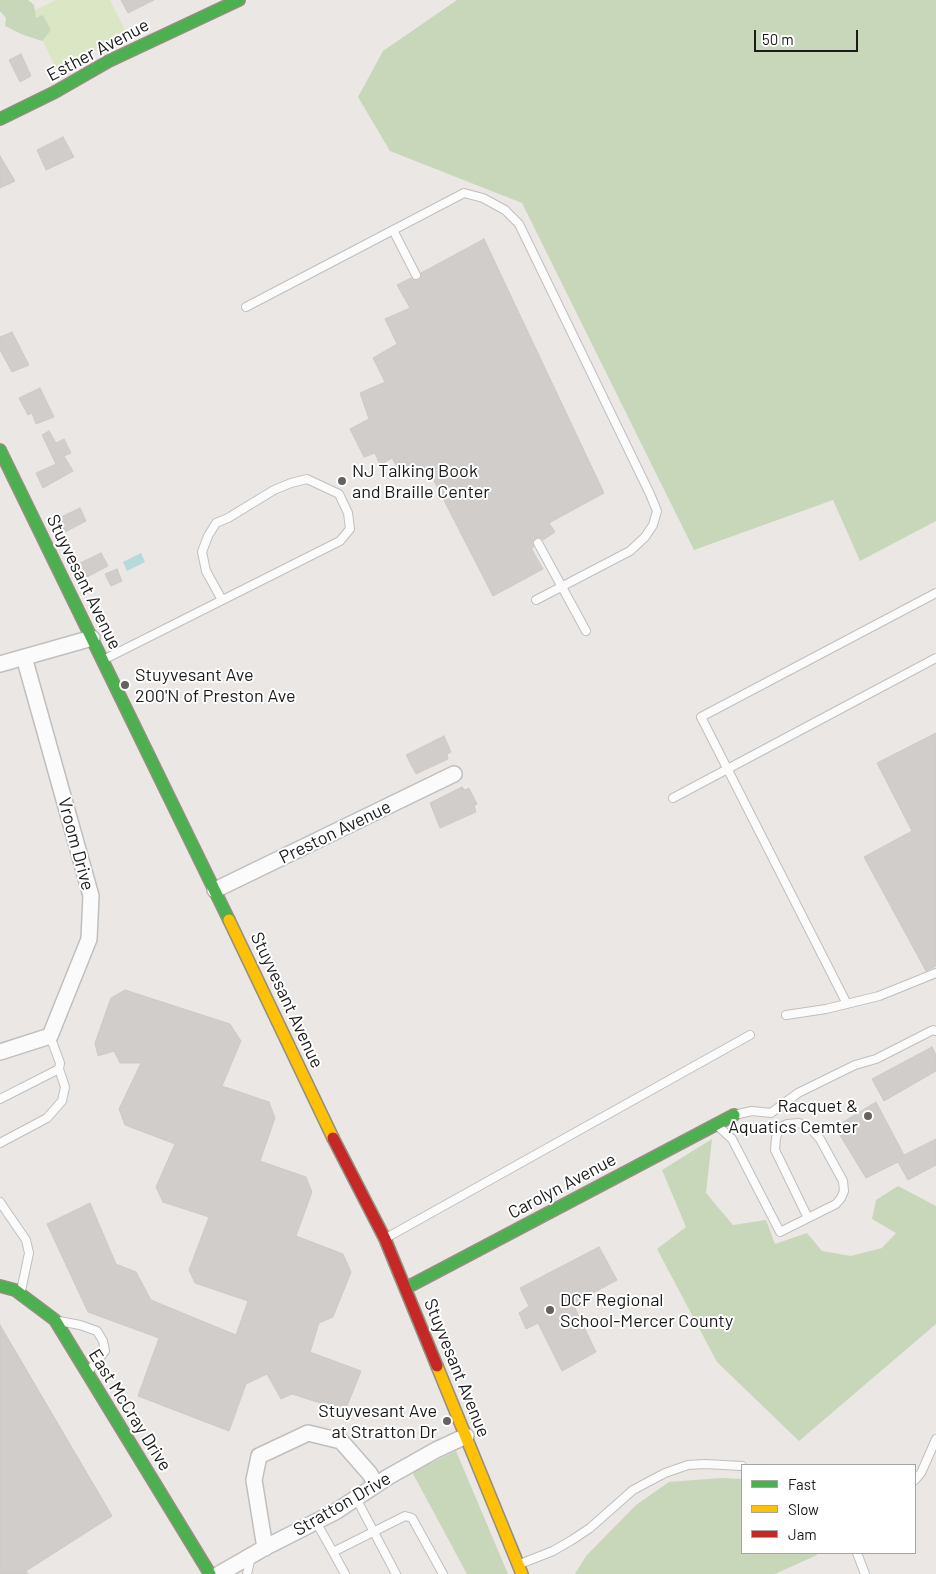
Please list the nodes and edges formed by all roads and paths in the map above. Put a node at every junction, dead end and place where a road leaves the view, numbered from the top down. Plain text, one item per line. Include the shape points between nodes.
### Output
1 (239, 0) edge
2 (0, 119) edge
3 (393, 230) junction
4 (416, 275) dead end
5 (246, 307) dead end
6 (0, 450) edge
7 (538, 543) dead end
8 (561, 588) junction
9 (936, 593) edge
10 (222, 600) junction
11 (536, 600) dead end
12 (586, 631) dead end
13 (92, 638) junction
14 (24, 657) junction
15 (936, 658) edge
16 (103, 660) junction
17 (0, 664) edge
18 (727, 769) junction
19 (454, 774) dead end
20 (673, 798) dead end
21 (215, 890) junction
22 (936, 973) edge
23 (847, 1004) junction
24 (786, 1015) dead end
25 (936, 1031) edge
26 (750, 1035) dead end
27 (50, 1036) junction
28 (0, 1052) edge
29 (59, 1069) junction
30 (0, 1099) edge
31 (771, 1113) junction
32 (734, 1115) joint
33 (716, 1125) junction
34 (779, 1128) junction
35 (0, 1143) edge
36 (0, 1202) edge
37 (808, 1218) junction
38 (385, 1239) junction
39 (0, 1286) edge
40 (406, 1288) junction
41 (20, 1294) junction
42 (55, 1320) junction
43 (87, 1374) junction
44 (466, 1436) junction
45 (936, 1439) edge
46 (741, 1466) edge
47 (916, 1479) edge
48 (376, 1485) junction
49 (356, 1498) junction
50 (316, 1522) junction
51 (373, 1532) junction
52 (258, 1552) junction
53 (333, 1552) junction
54 (857, 1554) edge
55 (520, 1570) edge
56 (210, 1574) edge
57 (219, 1574) edge
58 (247, 1574) edge
59 (345, 1574) edge
60 (396, 1574) edge
61 (443, 1574) edge
62 (865, 1574) edge

1 - 2 street, Esther Avenue via 109,61
3 - 4 lane
3 - 5 lane
3 - 8 lane via 464,193 483,198 505,210 519,224 650,494 656,511 654,525 645,537 630,551
6 - 13 street, Stuyvesant Avenue
7 - 8 lane
8 - 11 lane
8 - 12 lane
9 - 18 lane via 701,717
10 - 10 lane via 340,541 350,529 348,513 339,494 307,480 291,483 216,523 202,552 206,571
10 - 16 lane
13 - 14 street
13 - 16 street, Stuyvesant Avenue
14 - 17 street
14 - 27 street, Vroom Drive via 91,896 89,939
15 - 18 lane
16 - 21 street, Stuyvesant Avenue
18 - 20 lane
18 - 23 lane
19 - 21 street, Preston Avenue
21 - 38 street, Stuyvesant Avenue via 322,1116
22 - 23 lane via 880,996
23 - 24 lane
25 - 31 lane via 798,1093
26 - 38 lane
27 - 28 street
27 - 29 lane via 60,1063
29 - 30 lane
29 - 35 lane via 65,1087 62,1101 47,1118
31 - 32 lane via 752,1111
31 - 34 lane
32 - 33 street, Carolyn Avenue
33 - 37 lane via 732,1139 780,1232
33 - 40 street, Carolyn Avenue
34 - 37 lane via 775,1150
34 - 37 lane via 799,1123 811,1129 843,1181 844,1191 836,1204
36 - 41 lane via 28,1247 27,1268
38 - 40 street, Stuyvesant Avenue
39 - 41 street, East McCray Drive
40 - 44 street, Stuyvesant Avenue
41 - 42 street, East McCray Drive
42 - 43 street, East McCray Drive
42 - 43 lane via 97,1331 104,1341 105,1351
43 - 56 street, East McCray Drive
44 - 48 street, Stratton Drive
44 - 55 street, Stuyvesant Avenue
45 - 47 lane
46 - 55 lane via 688,1465 665,1473 633,1490 590,1528
48 - 49 street, Stratton Drive
48 - 52 street via 341,1441 308,1433 259,1456 254,1480
49 - 50 street, Stratton Drive
49 - 51 lane
50 - 52 street, Stratton Drive
50 - 53 lane
51 - 53 lane
51 - 60 lane
51 - 61 lane via 405,1516 412,1518
52 - 57 street, Stratton Drive
52 - 58 lane
53 - 59 lane
54 - 62 lane

